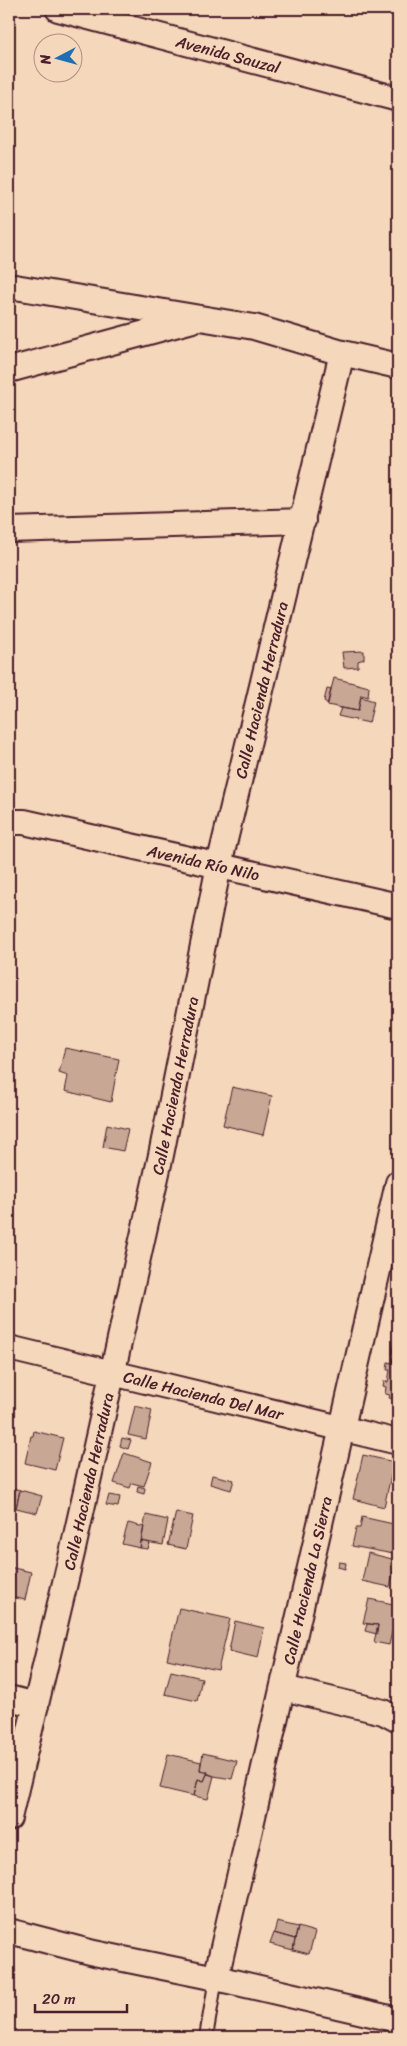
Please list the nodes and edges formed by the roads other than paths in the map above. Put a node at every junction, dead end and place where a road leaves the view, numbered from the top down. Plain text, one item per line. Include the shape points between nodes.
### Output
1 (58, 9) edge
2 (398, 99) edge
3 (9, 286) edge
4 (202, 318) junction
5 (342, 353) junction
6 (398, 366) edge
7 (9, 370) edge
8 (303, 521) junction
9 (9, 530) edge
10 (9, 822) edge
11 (219, 865) junction
12 (398, 906) edge
13 (398, 1183) edge
14 (9, 1348) edge
15 (112, 1373) junction
16 (342, 1429) junction
17 (398, 1442) edge
18 (283, 1688) junction
19 (9, 1698) edge
20 (36, 1705) junction
21 (398, 1720) edge
22 (9, 1818) edge
23 (9, 1931) edge
24 (216, 1978) junction
25 (398, 2020) edge
26 (206, 2037) edge

1 - 2 street, Avenida Sauzal
3 - 4 street
4 - 5 street via 254,327
4 - 7 street
5 - 6 street
5 - 8 street, Calle Hacienda Herradura
8 - 9 street
8 - 11 street, Calle Hacienda Herradura
10 - 11 street, Avenida Río Nilo via 24,822
11 - 12 street, Avenida Río Nilo
11 - 15 street, Calle Hacienda Herradura via 161,1155
13 - 16 street, Calle Hacienda La Sierra
14 - 15 street, Calle Hacienda Del Mar
15 - 16 street, Calle Hacienda Del Mar
15 - 20 street, Calle Hacienda Herradura
16 - 17 street, Calle Hacienda Del Mar
16 - 18 street, Calle Hacienda La Sierra
18 - 21 street via 383,1712
18 - 24 street, Calle Hacienda La Sierra
19 - 20 street
20 - 22 street, Calle Hacienda Herradura
23 - 24 street via 94,1953
24 - 25 street
24 - 26 lane

